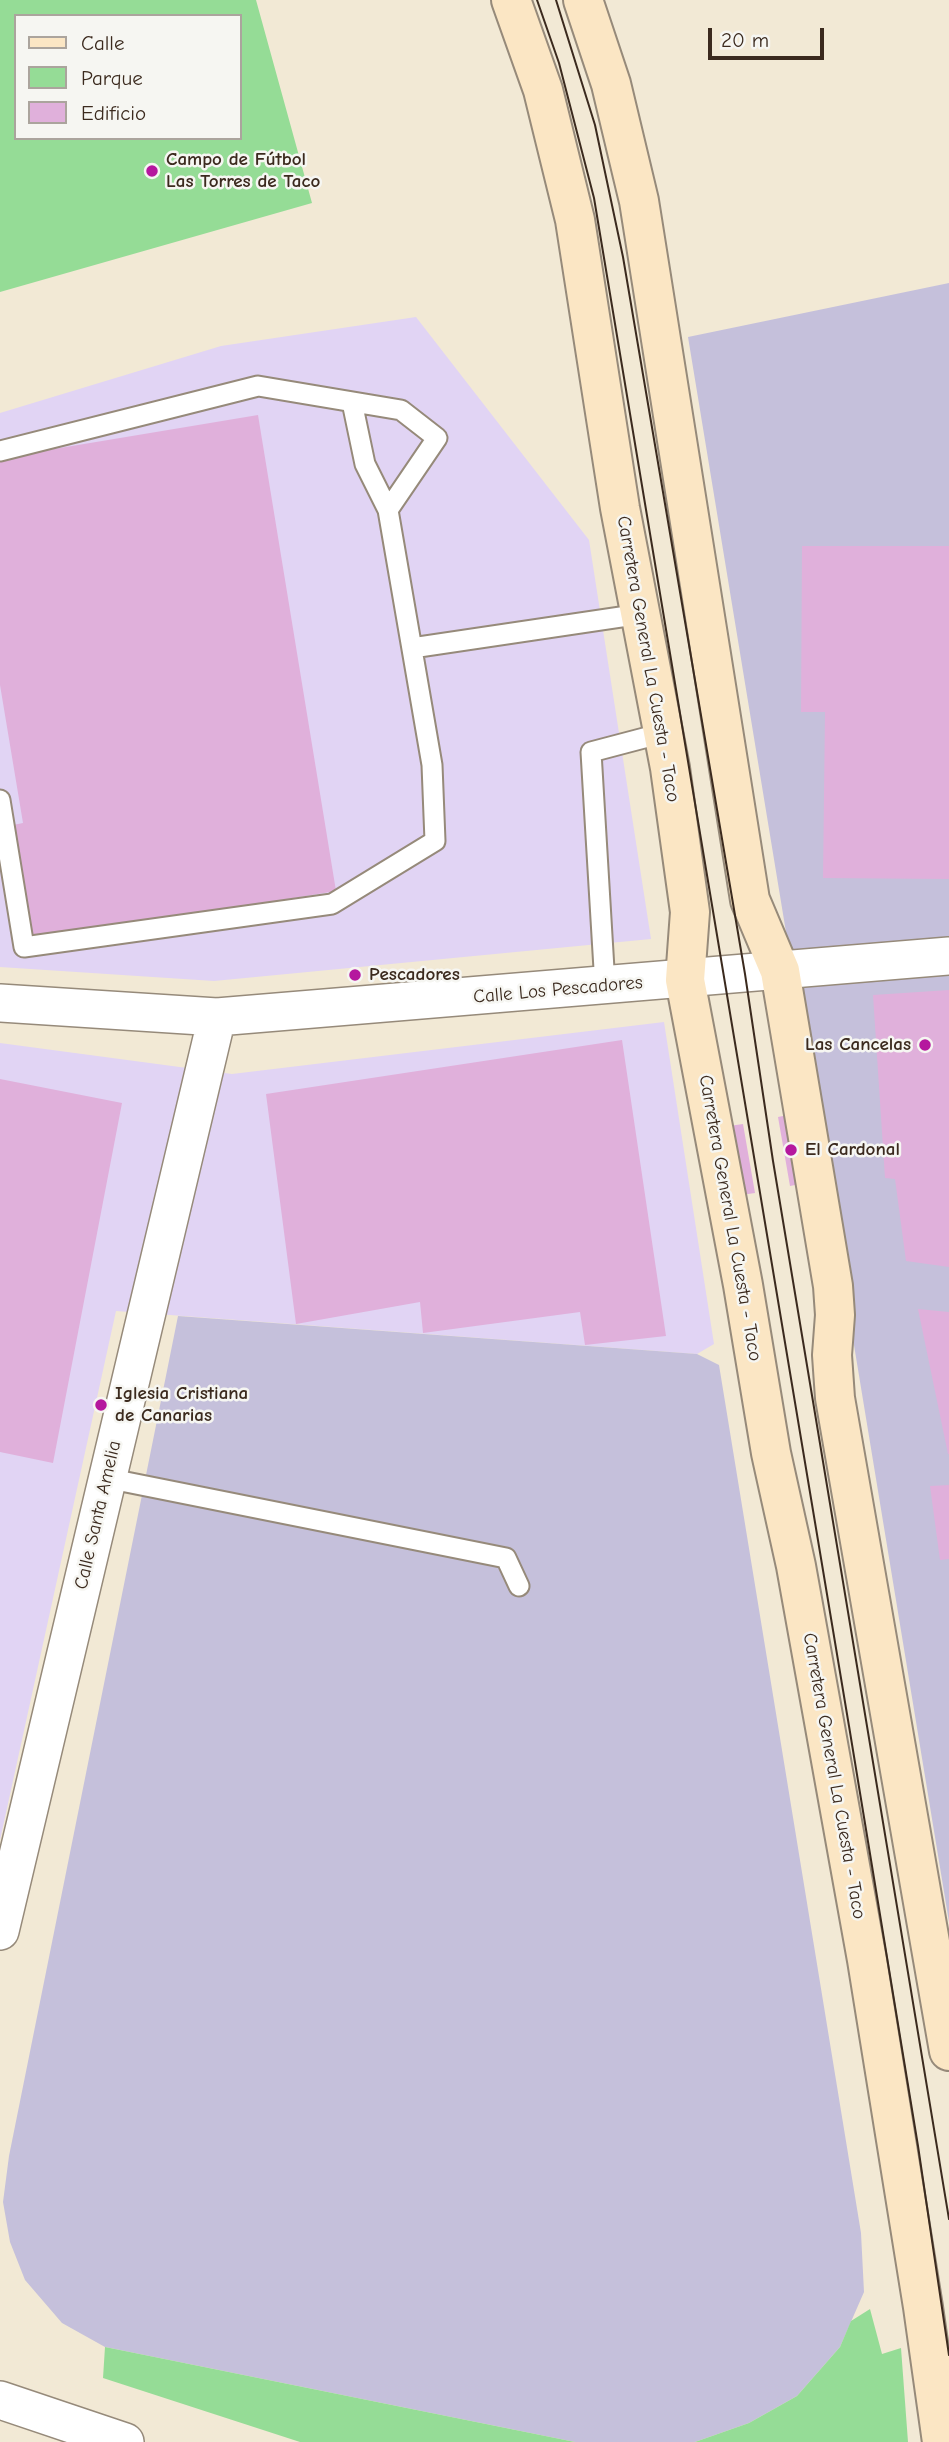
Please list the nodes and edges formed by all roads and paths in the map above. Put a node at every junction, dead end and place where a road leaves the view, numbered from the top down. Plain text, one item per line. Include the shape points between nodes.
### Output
1 (510, 0) edge
2 (583, 0) edge
3 (352, 402) junction
4 (0, 451) edge
5 (388, 510) junction
6 (640, 614) junction
7 (412, 648) junction
8 (663, 733) junction
9 (0, 800) edge
10 (949, 957) edge
11 (780, 971) junction
12 (685, 979) junction
13 (605, 986) junction
14 (0, 1003) edge
15 (217, 1017) junction
16 (106, 1478) junction
17 (519, 1586) dead end
18 (0, 1931) edge
19 (949, 2051) edge
20 (0, 2400) edge
21 (125, 2442) edge
22 (942, 2442) edge

1 - 6 main road, Carretera General La Cuesta - Taco via 543,90 575,220
2 - 11 main road via 611,84 639,201 750,900
3 - 4 lane via 258,386
3 - 5 lane via 365,464
3 - 5 lane via 401,410 437,438
5 - 7 lane
6 - 7 lane
6 - 8 main road, Carretera General La Cuesta - Taco
7 - 9 lane via 432,765 435,841 332,904 24,947
8 - 12 main road, Carretera General La Cuesta - Taco via 690,912
8 - 13 lane via 591,752
10 - 11 street, Calle Los Pescadores
11 - 12 street, Calle Los Pescadores
11 - 19 main road via 833,1286 835,1398
12 - 13 street, Calle Los Pescadores
12 - 22 main road, Carretera General La Cuesta - Taco via 867,1960
13 - 15 street, Calle Los Pescadores
14 - 15 street, Calle Los Pescadores
15 - 16 street, Calle Santa Amelia
16 - 17 lane via 506,1558
16 - 18 street, Calle Santa Amelia
20 - 21 street

